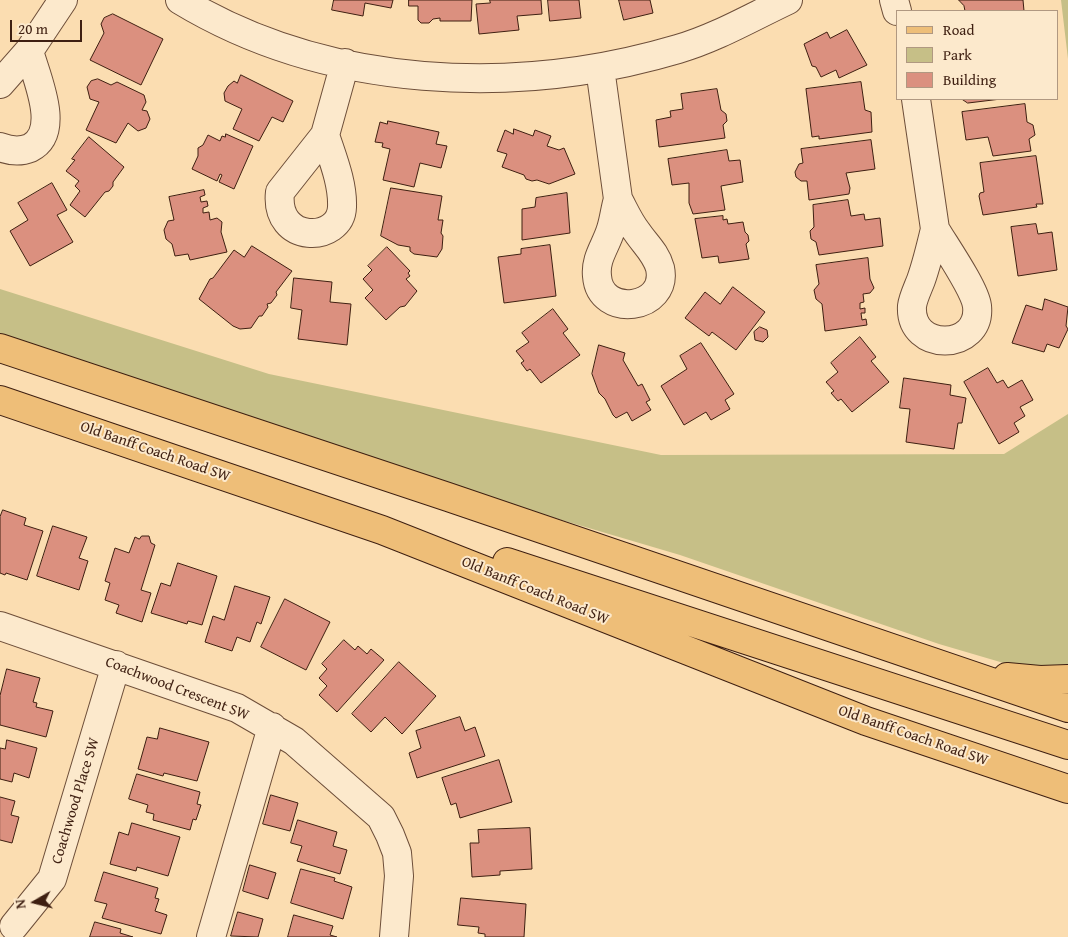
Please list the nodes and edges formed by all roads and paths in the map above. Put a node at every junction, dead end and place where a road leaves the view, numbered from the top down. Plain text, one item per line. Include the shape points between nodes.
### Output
1 (63, 0) edge
2 (180, 0) edge
3 (788, 0) edge
4 (29, 52) junction
5 (344, 63) junction
6 (600, 68) junction
7 (0, 84) edge
8 (916, 100) edge
9 (325, 135) dead end
10 (0, 147) edge
11 (618, 199) dead end
12 (935, 228) dead end
13 (0, 348) edge
14 (0, 400) edge
15 (382, 530) junction
16 (0, 626) edge
17 (116, 665) junction
18 (960, 672) junction
19 (1068, 680) edge
20 (1068, 708) edge
21 (272, 727) junction
22 (1068, 745) edge
23 (1068, 789) edge
24 (14, 926) dead end
25 (211, 937) edge
26 (394, 937) edge

1 - 4 street
2 - 5 street via 285,47
3 - 6 street via 678,49
4 - 7 street
4 - 10 street via 45,107 45,133 39,141 21,150
5 - 6 street via 402,74 456,79 543,77
5 - 9 street
6 - 11 street
8 - 12 street
13 - 18 main road
14 - 15 main road, Old Banff Coach Road SW
15 - 22 main road via 552,576
15 - 23 main road, Old Banff Coach Road SW via 866,721
16 - 17 street, Coachwood Crescent SW
17 - 21 street, Coachwood Crescent SW via 237,708
17 - 24 street, Coachwood Place SW via 52,879
18 - 19 main road
18 - 20 main road
21 - 25 street
21 - 26 street, Coachwood Crescent SW via 294,741 381,817 398,853 400,876

